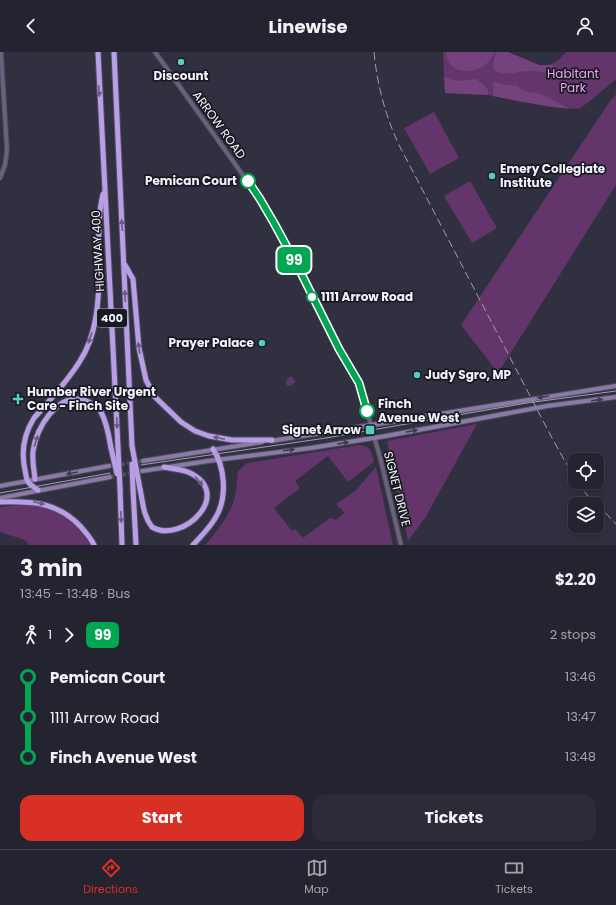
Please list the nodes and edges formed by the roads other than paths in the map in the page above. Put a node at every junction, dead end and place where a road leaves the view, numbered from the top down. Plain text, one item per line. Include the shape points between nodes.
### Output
1 (1, 52) edge
2 (98, 52) edge
3 (114, 52) edge
4 (155, 52) edge
5 (0, 178) edge
6 (104, 189) junction
7 (124, 264) junction
8 (616, 386) edge
9 (616, 397) edge
10 (370, 426) junction
11 (374, 438) junction
12 (272, 440) junction
13 (132, 446) junction
14 (212, 449) junction
15 (218, 460) junction
16 (143, 461) tunnel mouth
17 (109, 466) tunnel mouth
18 (164, 467) junction
19 (142, 471) tunnel mouth
20 (110, 477) tunnel mouth
21 (35, 479) junction
22 (27, 480) junction
23 (0, 486) edge
24 (120, 488) junction
25 (38, 490) junction
26 (0, 498) edge
27 (0, 502) edge
28 (200, 522) dead end
29 (165, 537) dead end
30 (94, 545) edge
31 (122, 545) edge
32 (136, 545) edge
33 (193, 545) edge
34 (401, 545) edge

1 - 5 street via 6,150 5,165
2 -> 6 highway, HIGHWAY 400 / 400
7 -> 3 highway, HIGHWAY 400 / 400
4 - 10 street, ARROW ROAD via 260,199 359,383
6 -> 22 highway via 99,210 97,314 92,335 81,360 66,382 30,425 23,451
6 -> 24 highway, HIGHWAY 400 / 400, bridge
12 -> 7 highway via 232,440 209,436 181,422 155,397 146,380 139,348 132,279
13 -> 7 highway, HIGHWAY 400 / 400
8 -> 10 main road
11 -> 9 main road via 547,406
10 - 11 street, ARROW ROAD
10 - 12 main road
15 -> 11 main road
11 - 34 street, SIGNET DRIVE
12 - 14 main road
13 - 29 highway, bridge via 149,523
13 - 32 highway, HIGHWAY 400 / 400, bridge
14 - 15 highway
14 - 16 main road
15 - 18 main road
15 - 33 highway via 223,478 221,506 213,522
17 -> 21 main road
18 - 19 main road
18 -> 28 highway via 187,472 201,483 207,503
20 - 25 main road
21 - 22 main road
21 -> 24 highway, bridge via 32,455 38,433 57,406 79,399 91,402 101,411
22 - 23 main road
22 - 25 highway
24 -> 31 highway, HIGHWAY 400 / 400
25 - 26 main road
27 -> 30 highway via 28,501 52,507 77,523

